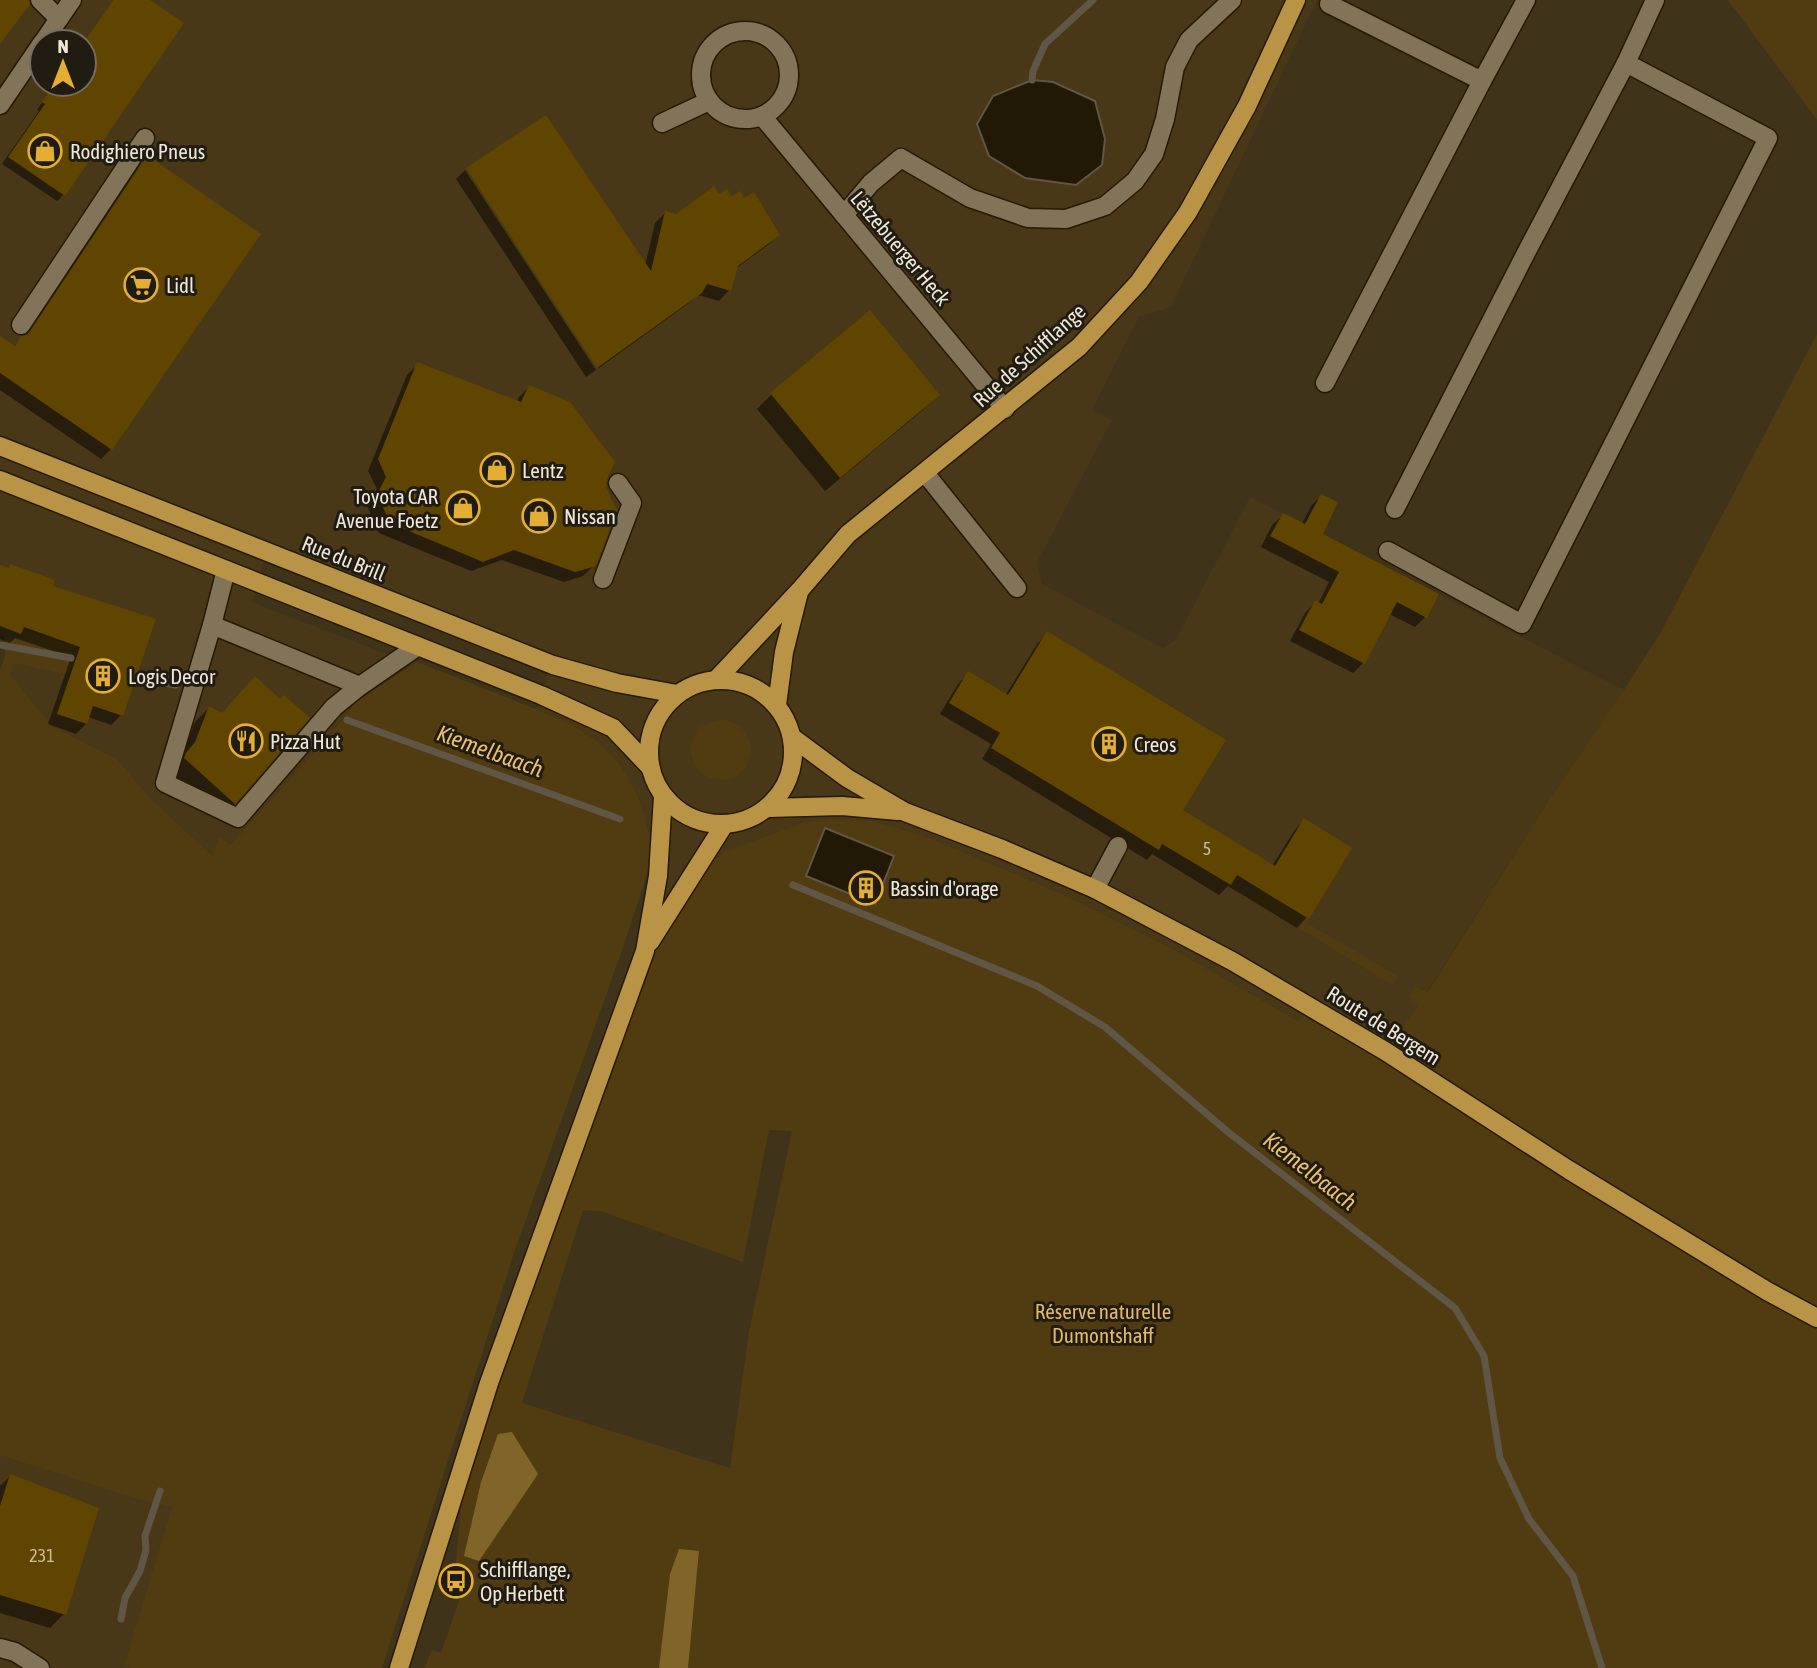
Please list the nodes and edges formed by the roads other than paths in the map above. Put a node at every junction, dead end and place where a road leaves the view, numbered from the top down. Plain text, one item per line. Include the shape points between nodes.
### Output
1 (40, 0) edge
2 (72, 0) edge
3 (1232, 0) edge
4 (1296, 0) edge
5 (1526, 0) edge
6 (1655, 0) edge
7 (1329, 4) dead end
8 (59, 19) junction
9 (53, 28) edge
10 (1626, 63) junction
11 (28, 64) edge
12 (1482, 81) junction
13 (709, 101) junction
14 (0, 105) edge
15 (762, 116) junction
16 (662, 123) dead end
17 (145, 138) dead end
18 (844, 215) junction
19 (21, 325) dead end
20 (1325, 383) dead end
21 (1004, 409) junction
22 (0, 446) edge
23 (925, 473) junction
24 (0, 480) edge
25 (618, 483) dead end
26 (1395, 509) dead end
27 (1388, 551) dead end
28 (226, 570) junction
29 (603, 579) dead end
30 (1017, 588) dead end
31 (800, 590) junction
32 (212, 625) junction
33 (418, 646) junction
34 (716, 680) junction
35 (360, 686) junction
36 (677, 694) junction
37 (777, 705) junction
38 (793, 738) junction
39 (650, 767) junction
40 (663, 796) junction
41 (768, 808) junction
42 (905, 812) junction
43 (724, 825) junction
44 (1118, 846) dead end
45 (1095, 889) junction
46 (645, 951) junction
47 (1817, 1318) edge
48 (0, 1648) edge
49 (40, 1668) edge
50 (399, 1668) edge

1 - 8 street
2 - 8 street
3 - 18 street via 1189,40 1175,67 1154,154 1135,181 1105,206 1066,219 1028,218 970,198 901,158 871,183
4 - 21 main road, Rue de Schifflange via 1247,106 1181,222 1139,282 1079,347
5 - 12 street
6 - 10 street
7 - 12 street
8 - 9 street
10 - 26 street
10 - 27 street via 1768,138 1522,624
11 - 14 street
12 - 20 street
13 - 15 street via 733,118
13 - 15 street via 701,77 707,52 728,34 758,33 782,51 789,81 775,107
13 - 16 street
15 - 18 street, Lëtzebuerger Heck
17 - 19 street
18 - 21 street, Lëtzebuerger Heck
21 - 23 main road, Rue de Schifflange
22 - 36 main road, Rue du Brill via 553,665
23 - 30 street
23 - 31 main road, Rue de Schifflange via 848,534
24 - 28 main road
25 - 29 street via 632,503
28 - 32 street
28 - 33 main road
31 - 34 main road, Rue de Schifflange
31 - 37 main road, Rue de Schifflange via 784,652
32 - 35 street
32 - 35 street via 165,783 238,818 334,708
33 - 35 street
33 - 39 main road via 612,729
34 - 36 main road
34 - 37 main road via 749,686
36 - 39 main road via 653,727
37 - 38 main road
38 - 41 main road via 790,777
38 - 42 main road, Route de Bergem via 847,778
39 - 40 main road
40 - 43 main road via 680,813
40 - 46 main road via 658,876
41 - 42 main road, Route de Bergem via 842,806
41 - 43 main road via 747,820
42 - 45 main road, Route de Bergem
43 - 46 main road
44 - 45 street
45 - 47 main road, Route de Bergem via 1326,1015 1581,1178
46 - 50 main road via 489,1383
48 - 49 street

